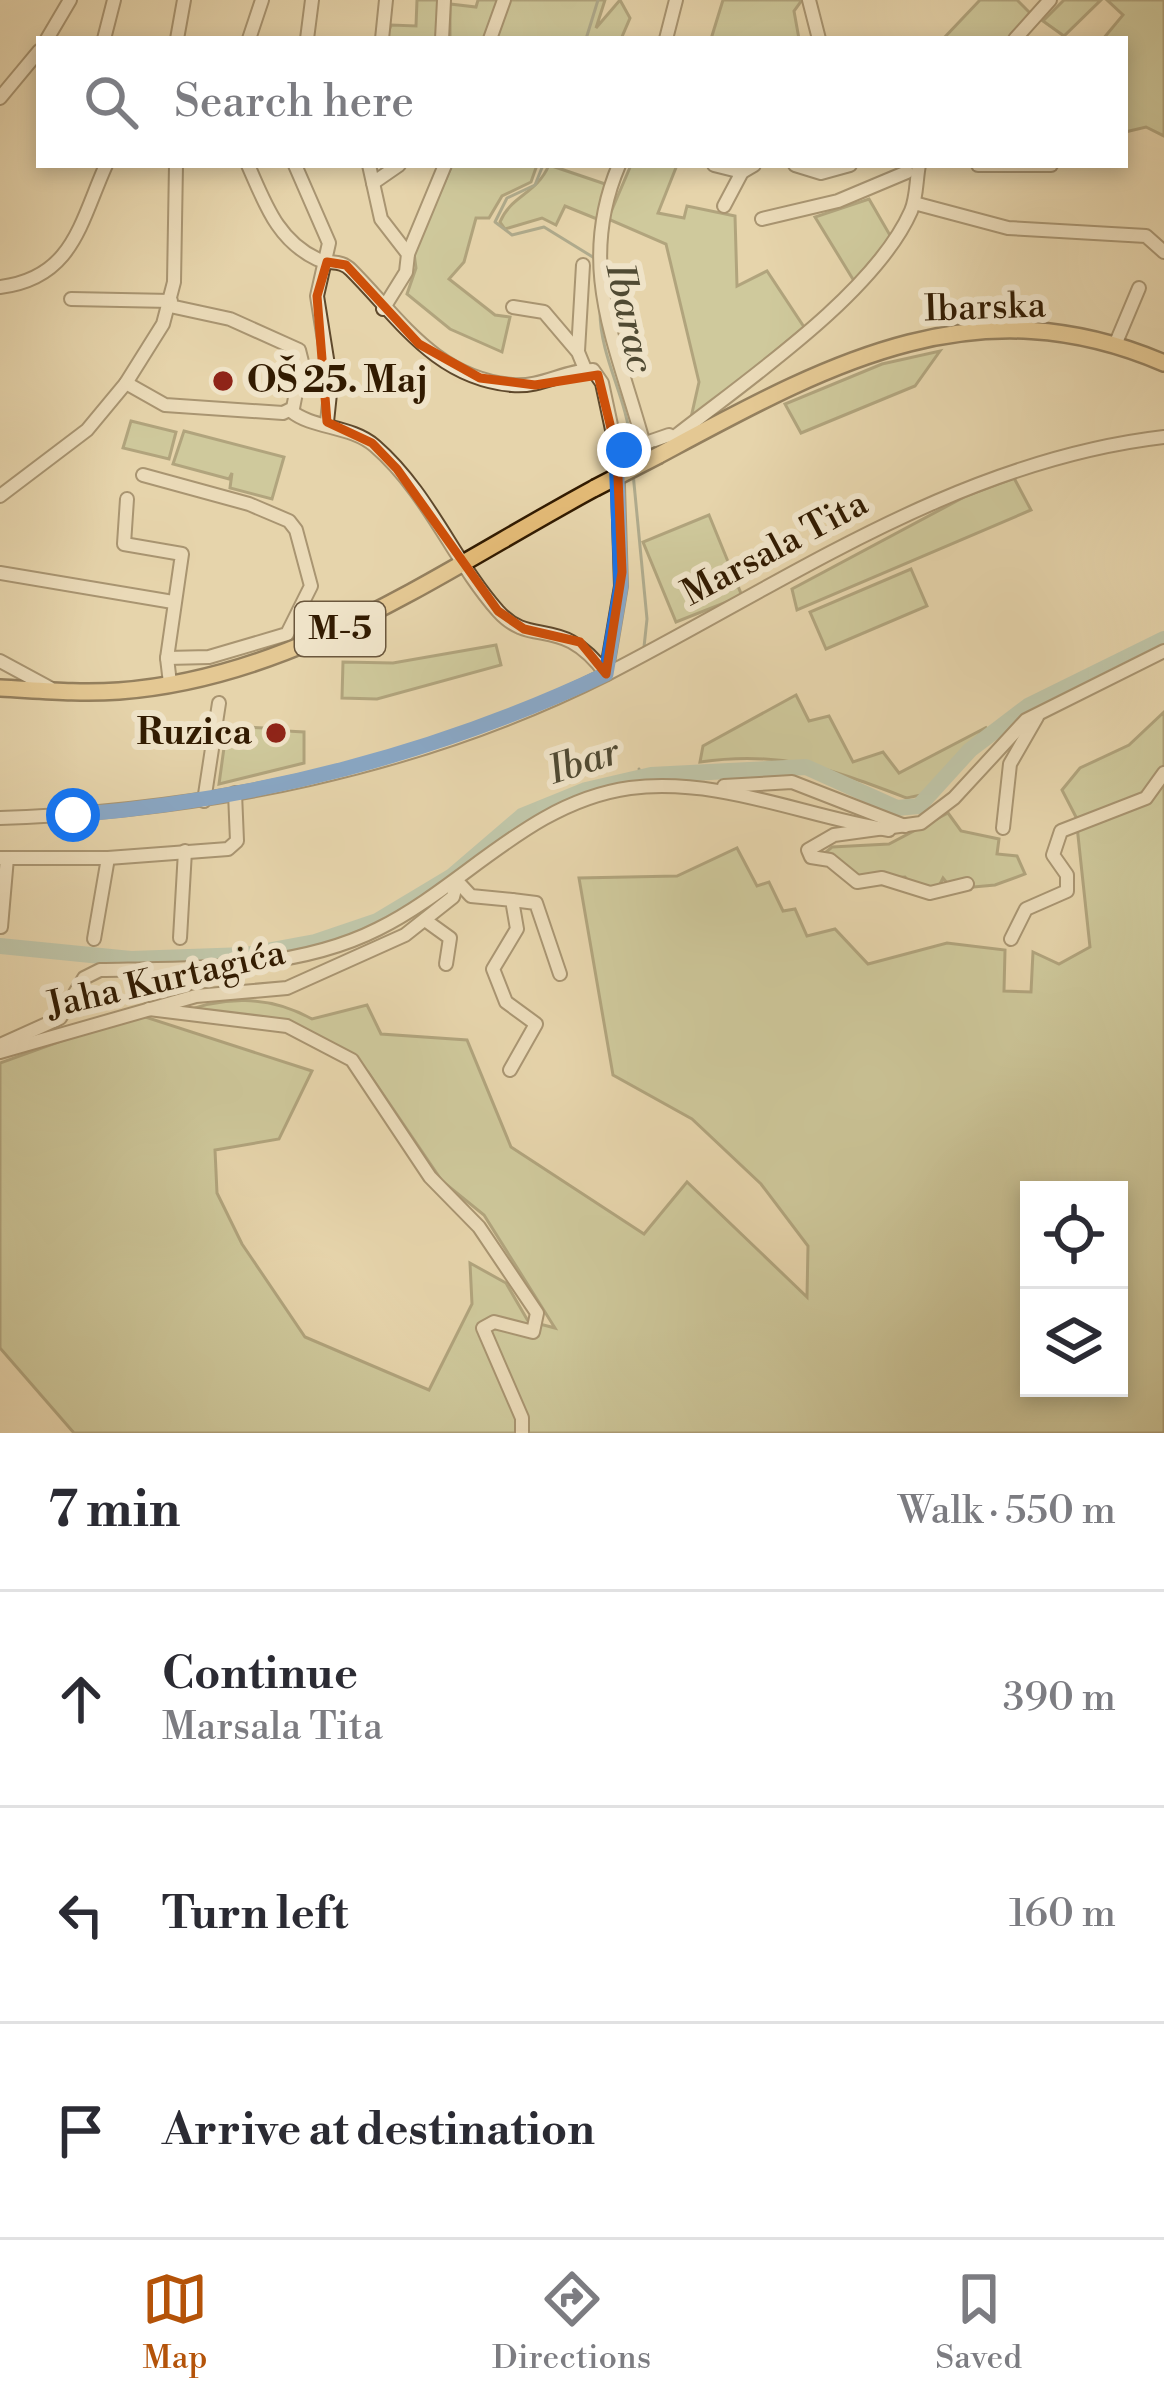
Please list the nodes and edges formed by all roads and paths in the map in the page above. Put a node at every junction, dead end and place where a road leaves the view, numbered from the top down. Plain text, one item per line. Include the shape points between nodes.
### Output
1 (70, 0) edge
2 (114, 0) edge
3 (184, 0) edge
4 (262, 0) edge
5 (312, 0) edge
6 (386, 0) edge
7 (444, 0) edge
8 (504, 0) edge
9 (676, 0) edge
10 (1025, 0) edge
11 (1050, 0) edge
12 (812, 2) edge
13 (1038, 12) junction
14 (48, 36) edge
15 (105, 36) edge
16 (178, 36) edge
17 (250, 36) edge
18 (307, 36) edge
19 (382, 36) edge
20 (442, 36) edge
21 (491, 36) edge
22 (667, 36) edge
23 (818, 36) edge
24 (1018, 36) edge
25 (36, 55) edge
26 (0, 98) edge
27 (105, 168) edge
28 (176, 168) edge
29 (249, 168) edge
30 (296, 168) edge
31 (370, 168) edge
32 (394, 168) edge
33 (445, 168) edge
34 (618, 168) edge
35 (805, 168) edge
36 (839, 168) edge
37 (748, 169) edge
38 (909, 169) edge
39 (373, 183) junction
40 (914, 203) junction
41 (724, 206) dead end
42 (762, 219) dead end
43 (1164, 252) edge
44 (408, 254) junction
45 (327, 262) junction
46 (583, 265) dead end
47 (0, 287) edge
48 (1139, 288) dead end
49 (70, 299) dead end
50 (171, 304) junction
51 (513, 307) dead end
52 (383, 309) junction
53 (1115, 344) junction
54 (578, 352) junction
55 (1164, 363) edge
56 (585, 369) junction
57 (126, 383) junction
58 (291, 411) junction
59 (328, 422) junction
60 (1164, 437) edge
61 (679, 439) junction
62 (630, 447) junction
63 (143, 475) dead end
64 (0, 496) edge
65 (127, 499) dead end
66 (466, 561) junction
67 (0, 574) edge
68 (173, 602) junction
69 (1164, 651) edge
70 (167, 658) junction
71 (0, 662) edge
72 (606, 674) junction
73 (170, 683) junction
74 (0, 688) edge
75 (57, 691) junction
76 (219, 703) dead end
77 (1040, 713) junction
78 (1164, 772) edge
79 (716, 788) junction
80 (235, 793) junction
81 (205, 801) junction
82 (0, 818) edge
83 (906, 826) junction
84 (1003, 828) dead end
85 (889, 830) junction
86 (184, 851) junction
87 (3, 858) edge
88 (108, 858) junction
89 (457, 881) junction
90 (967, 884) dead end
91 (512, 901) junction
92 (425, 920) junction
93 (1, 927) edge
94 (180, 938) dead end
95 (94, 939) dead end
96 (1011, 939) dead end
97 (446, 964) dead end
98 (560, 974) dead end
99 (149, 1010) junction
100 (0, 1049) edge
101 (510, 1070) dead end
102 (522, 1433) edge

1 - 14 street
2 - 15 street
3 - 16 street
4 - 17 street
5 - 18 street
6 - 19 street
7 - 20 street
8 - 21 street
9 - 22 street
10 - 13 street
11 - 13 street
12 - 23 street
13 - 24 street
25 - 26 street
27 - 47 street via 58,261 36,281
28 - 50 street
29 - 45 street via 274,221
30 - 45 street via 329,243
31 - 39 street
32 - 39 street
33 - 44 street
34 - 62 street via 597,242
35 - 36 street
37 - 41 street
38 - 40 street
38 - 42 street via 838,201
39 - 44 street via 381,219
40 - 43 street via 1008,228 1146,236
40 - 61 street via 853,288
44 - 52 street
45 - 52 street via 346,265
45 - 59 street via 317,296 331,385
46 - 54 street
48 - 53 street
49 - 50 street
50 - 57 street
50 - 58 street via 299,350
51 - 54 street via 544,312
52 - 56 street via 418,344 480,378 536,385
53 - 55 main road, Ibarska / M-5
53 - 61 main road, Ibarska / M-5 via 1013,329 943,333 870,350
54 - 56 street
56 - 62 street via 602,382
57 - 58 street via 165,405
57 - 64 street via 69,446
58 - 59 street
59 - 66 street via 372,443
60 - 72 street, Marsala Tita via 1096,446 973,482
61 - 62 street
61 - 66 main road, M-5, bridge
62 - 72 street
63 - 70 street via 278,514 296,530 311,578 286,634 209,657
65 - 68 street via 124,544 182,554
66 - 72 street via 514,624 580,642
66 - 73 main road, M-5 via 278,655
67 - 68 street
68 - 70 street
69 - 77 street
70 - 73 street
71 - 75 street
72 - 80 street, Marsala Tita via 454,738
73 - 75 main road, M-5
74 - 75 main road, M-5
76 - 81 street
77 - 83 street via 942,808
77 - 84 street via 1010,764
78 - 96 street via 1146,798 1061,831 1053,855 1067,891 1026,909
79 - 83 street, Jaha Kurtagića via 793,782
79 - 85 street, Jaha Kurtagića
79 - 89 street, Jaha Kurtagića via 632,788 571,805 535,820
80 - 81 street, Marsala Tita
80 - 86 street via 236,844
81 - 82 street, Marsala Tita
83 - 85 street
85 - 90 street via 834,835 808,854 857,882 882,878 929,892
86 - 88 street
86 - 94 street
87 - 88 street
87 - 93 street
88 - 95 street
89 - 91 street via 476,898
89 - 92 street, Jaha Kurtagića via 453,897
89 - 100 street, Jaha Kurtagića via 373,932 270,960 100,970 84,978 60,1018
91 - 98 street via 536,903
91 - 101 street via 517,929 493,969 506,1002 536,1024
92 - 97 street via 450,938
92 - 99 street, Jaha Kurtagića via 392,943 287,988 196,996
99 - 100 street, Jaha Kurtagića
99 - 102 street via 287,1026 352,1060 537,1313 533,1332 494,1322 483,1328

